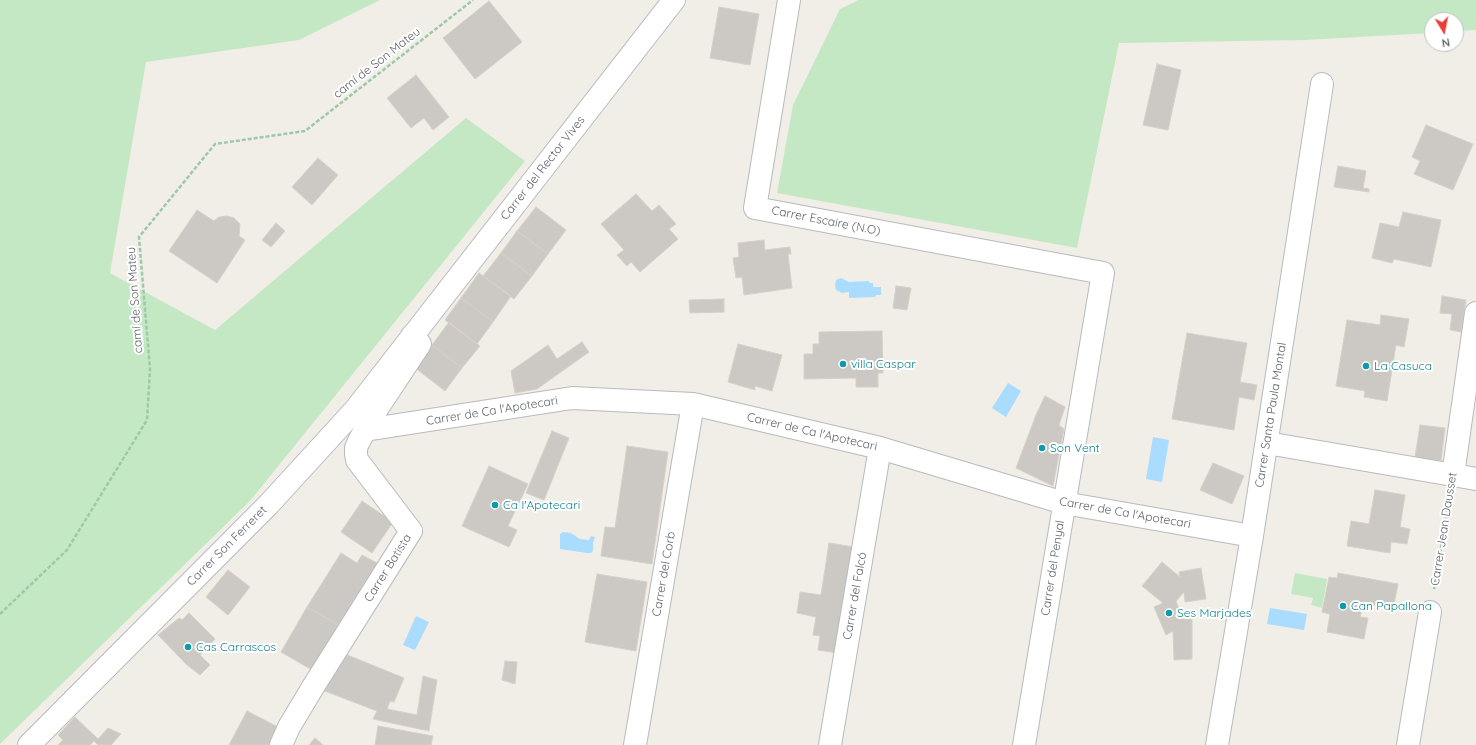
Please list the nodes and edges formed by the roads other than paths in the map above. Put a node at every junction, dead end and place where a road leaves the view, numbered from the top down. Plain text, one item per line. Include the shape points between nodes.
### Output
1 (674, 0) edge
2 (789, 0) edge
3 (1322, 84) dead end
4 (1103, 273) joint
5 (1476, 313) edge
6 (412, 336) junction
7 (693, 404) junction
8 (365, 430) junction
9 (1266, 443) junction
10 (880, 448) junction
11 (1453, 475) junction
12 (1476, 479) edge
13 (1064, 503) junction
14 (1252, 536) junction
15 (1430, 612) road end
16 (29, 745) edge
17 (281, 745) edge
18 (635, 745) edge
19 (830, 745) edge
20 (1024, 745) edge
21 (1217, 745) edge
22 (1408, 745) edge

1 - 6 street, Carrer del Rector Vives
2 - 4 street, Carrer Escaire (N.O) via 755,208
3 - 9 street, Carrer Santa Paula Montal
4 - 13 street, Carrer del Penyal
5 - 11 street, Carrer Jean Dausset
6 - 8 street, Carrer Batista via 420,344
6 - 16 street, Carrer Son Ferreret via 355,410 269,504
7 - 8 street, Carrer de Ca l'Apotecari via 572,398
7 - 10 street, Carrer de Ca l'Apotecari
7 - 18 street, Carrer del Corb
8 - 17 street, Carrer Batista via 356,448 357,460 411,530 313,687
9 - 11 street
9 - 14 street, Carrer Santa Paula Montal
10 - 13 street, Carrer de Ca l'Apotecari
10 - 19 street, Carrer del Falcó
11 - 12 street
13 - 14 street, Carrer de Ca l'Apotecari
13 - 20 street, Carrer del Penyal
14 - 21 street, Carrer Santa Paula Montal
15 - 22 street

